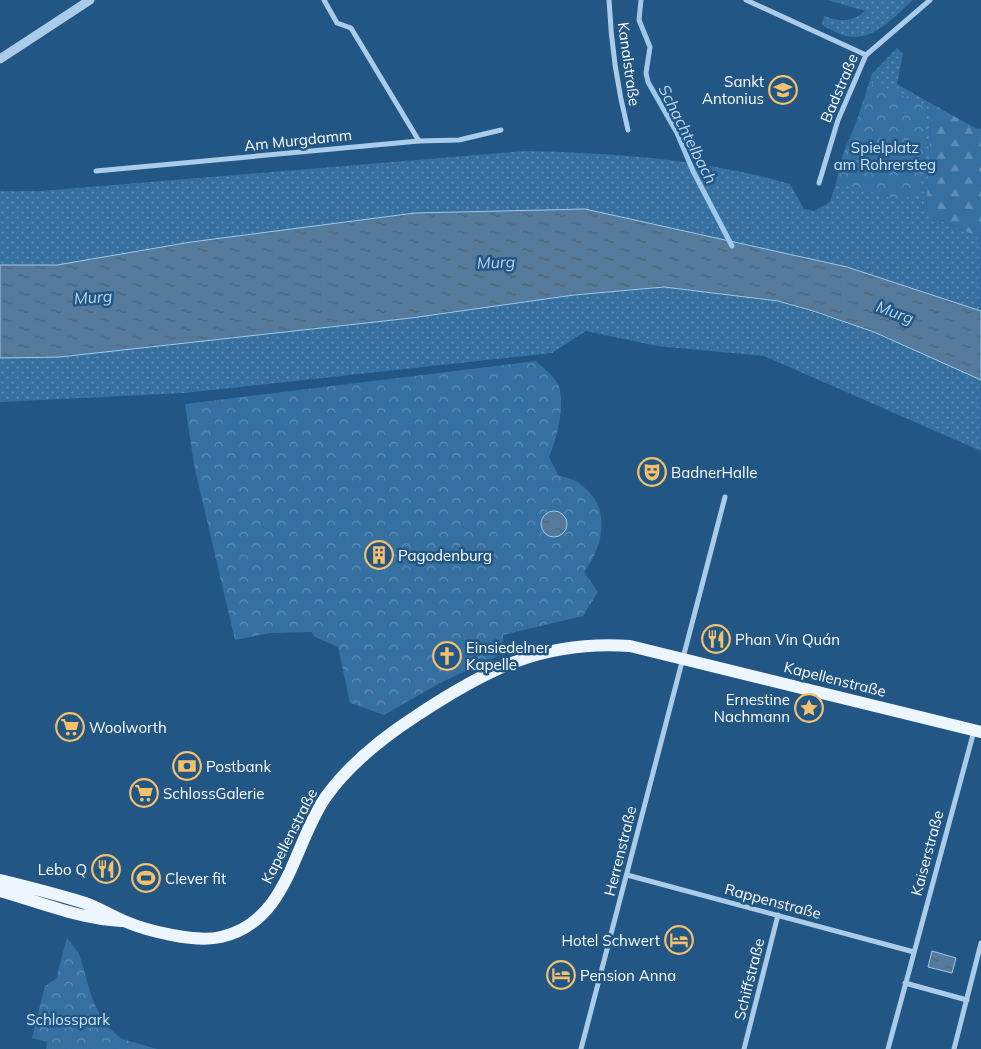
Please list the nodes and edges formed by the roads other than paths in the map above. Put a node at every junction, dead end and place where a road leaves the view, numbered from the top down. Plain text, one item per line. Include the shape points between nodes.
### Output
1 (90, 0) edge
2 (324, 0) edge
3 (609, 0) edge
4 (746, 0) edge
5 (930, 0) edge
6 (866, 54) junction
7 (0, 59) edge
8 (501, 130) dead end
9 (628, 130) dead end
10 (419, 141) junction
11 (96, 172) dead end
12 (819, 183) dead end
13 (725, 497) dead end
14 (681, 658) junction
15 (978, 731) edge
16 (627, 875) junction
17 (0, 880) edge
18 (0, 891) edge
19 (778, 915) junction
20 (124, 921) junction
21 (981, 943) edge
22 (914, 952) junction
23 (905, 983) junction
24 (967, 1000) junction
25 (581, 1049) edge
26 (744, 1049) edge
27 (888, 1049) edge
28 (954, 1049) edge

1 - 7 street
2 - 10 street via 337,23 351,28
3 - 9 street, Kanalstraße via 611,42
4 - 6 street
5 - 6 street, Badstraße
6 - 12 street, Badstraße via 838,120
8 - 10 street, Am Murgdamm via 459,140
10 - 11 street, Am Murgdamm
13 - 14 street
14 - 15 main road, Kapellenstraße
14 - 16 street, Herrenstraße
14 - 20 main road, Kapellenstraße via 630,646 600,644 550,651 498,667 458,688 361,757 318,808 288,878 260,916 233,934 209,939 179,936
15 - 22 street, Kaiserstraße
16 - 19 street, Rappenstraße
16 - 25 street, Herrenstraße
17 - 20 main road via 82,902
18 - 20 main road via 101,920
19 - 22 street, Rappenstraße
19 - 26 street, Schiffstraße
21 - 24 street
22 - 23 street, Kaiserstraße
23 - 24 street
23 - 27 street, Kaiserstraße
24 - 28 street

